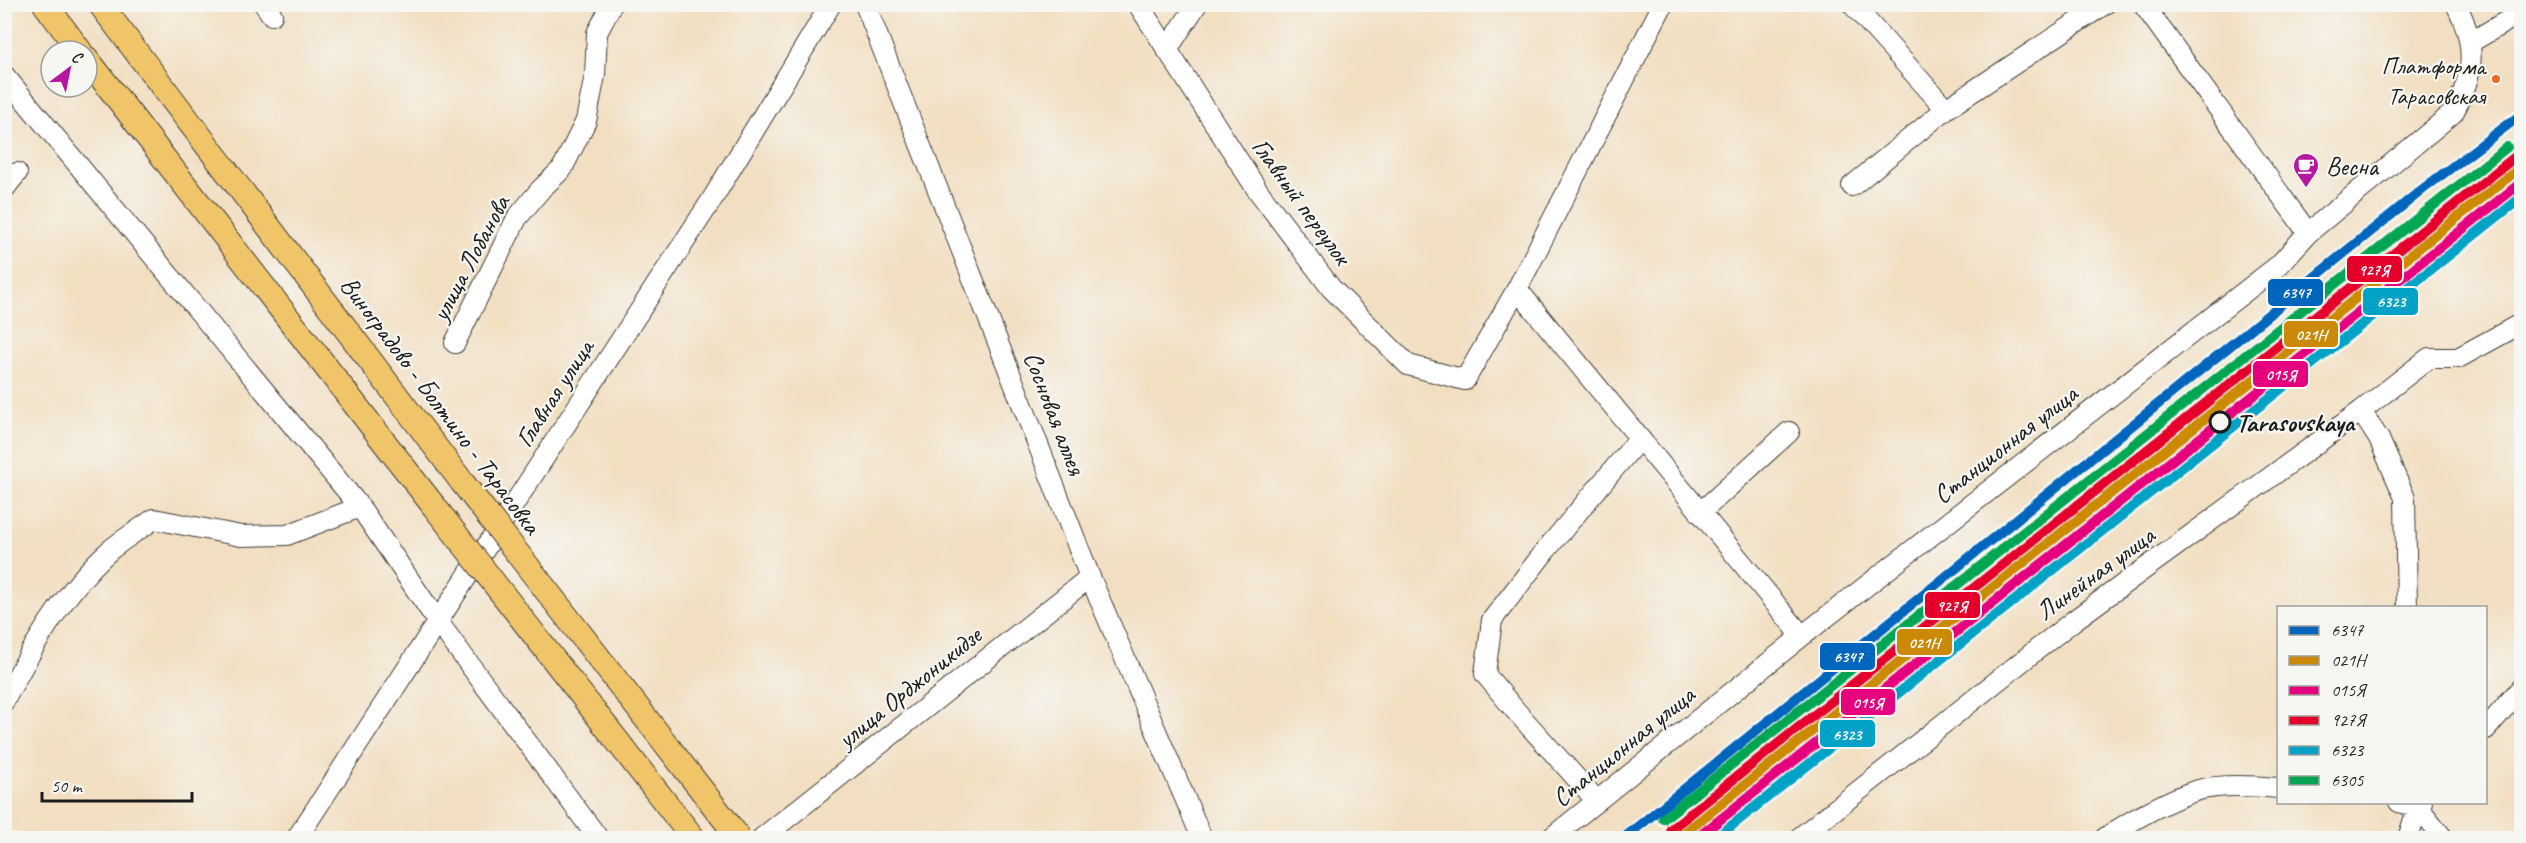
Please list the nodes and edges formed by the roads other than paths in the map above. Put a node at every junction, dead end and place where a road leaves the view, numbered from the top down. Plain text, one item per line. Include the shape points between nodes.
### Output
1 (45, 4) edge
2 (100, 4) edge
3 (612, 4) edge
4 (831, 4) edge
5 (866, 4) edge
6 (1138, 4) edge
7 (1197, 4) edge
8 (1663, 4) edge
9 (1852, 4) edge
10 (2104, 4) edge
11 (2143, 4) edge
12 (2456, 4) edge
13 (2522, 12) edge
14 (72, 39) edge
15 (2471, 42) junction
16 (1167, 50) junction
17 (99, 74) edge
18 (4, 75) edge
19 (1946, 109) junction
20 (17, 173) dead end
21 (1852, 186) dead end
22 (4, 189) edge
23 (2308, 233) junction
24 (1517, 289) junction
25 (2522, 323) edge
26 (455, 343) dead end
27 (2361, 411) junction
28 (1789, 432) dead end
29 (1639, 439) junction
30 (360, 507) junction
31 (1700, 513) junction
32 (1090, 577) junction
33 (2407, 606) edge
34 (438, 622) junction
35 (1802, 636) junction
36 (2522, 687) edge
37 (4, 701) edge
38 (2487, 728) edge
39 (2277, 788) edge
40 (1597, 801) junction
41 (2413, 804) edge
42 (297, 838) edge
43 (598, 838) edge
44 (693, 838) edge
45 (739, 838) edge
46 (762, 838) edge
47 (1202, 838) edge
48 (1551, 838) edge
49 (1799, 838) edge
50 (2105, 838) edge
51 (2408, 838) edge
52 (2443, 838) edge

1 - 14 main road
2 - 45 main road, Виноградово - Болтино - Тарасовка, bridge via 462,482
3 - 26 street, улица Лобанова via 597,33 595,75 586,121 562,169 517,218
4 - 34 street, Главная улица via 711,201
5 - 32 street, Сосновая аллея
6 - 16 street, Главный переулок
7 - 16 street
8 - 24 street
9 - 19 street
10 - 19 street
11 - 23 street
12 - 15 street
13 - 15 street
15 - 23 street, Станционная улица via 2465,90 2453,113
16 - 24 street, Главный переулок via 1256,188 1331,288 1408,365 1465,380
17 - 44 main road, bridge
18 - 30 street
19 - 21 street
20 - 22 street
23 - 35 street, Станционная улица via 2278,265
24 - 29 street
25 - 27 street, Линейная улица via 2458,358 2429,358
27 - 33 street via 2379,439 2405,498
27 - 49 street, Линейная улица via 2073,621
28 - 31 street
29 - 31 street
29 - 40 street via 1492,620 1486,663 1485,674
30 - 34 street
30 - 37 street via 287,535 242,536 154,519 110,550 70,591
31 - 35 street
32 - 46 street, улица Орджоникидзе
32 - 47 street, Сосновая аллея
34 - 42 street, Главная улица
34 - 43 street
35 - 40 street, Станционная улица
36 - 38 street
39 - 50 street via 2197,790 2132,820
40 - 48 street, Станционная улица
41 - 51 street
41 - 52 street

